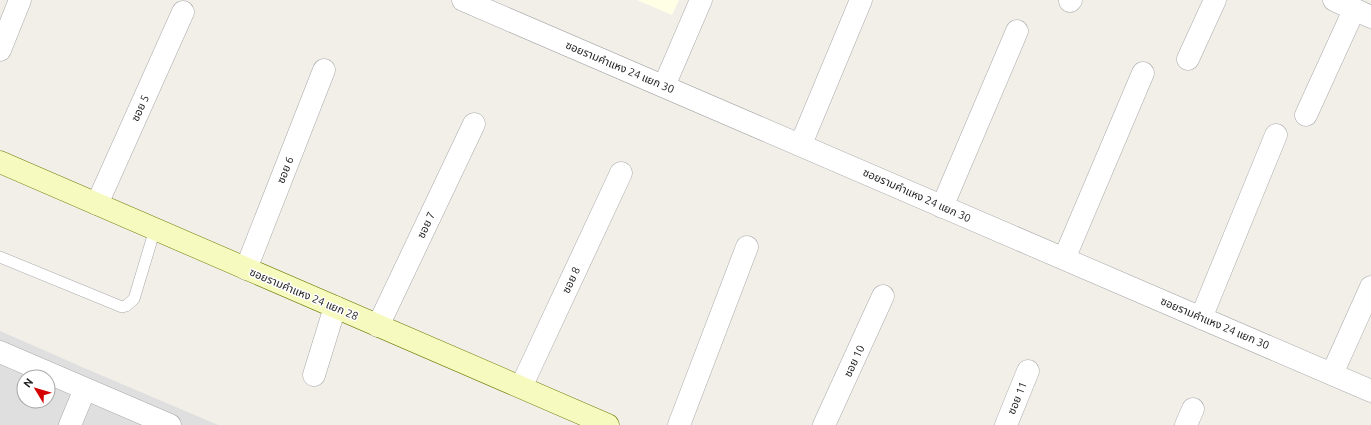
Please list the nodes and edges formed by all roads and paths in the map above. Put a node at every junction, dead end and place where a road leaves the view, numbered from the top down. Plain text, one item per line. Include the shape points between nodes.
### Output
1 (20, 0) edge
2 (463, 0) edge
3 (701, 0) edge
4 (861, 0) edge
5 (1215, 0) edge
6 (1334, 0) edge
7 (183, 12) dead end
8 (1363, 14) edge
9 (1017, 31) dead end
10 (0, 50) edge
11 (1188, 59) dead end
12 (324, 70) dead end
13 (1143, 73) dead end
14 (664, 86) junction
15 (1306, 115) dead end
16 (474, 124) dead end
17 (1276, 135) dead end
18 (801, 144) junction
19 (0, 162) edge
20 (621, 173) dead end
21 (97, 204) junction
22 (942, 206) junction
23 (155, 229) junction
24 (747, 247) dead end
25 (0, 257) edge
26 (1064, 258) junction
27 (246, 269) junction
28 (1371, 287) edge
29 (883, 296) dead end
30 (335, 307) junction
31 (1201, 318) junction
32 (378, 326) junction
33 (0, 352) edge
34 (1028, 372) dead end
35 (1332, 374) junction
36 (314, 375) dead end
37 (521, 387) junction
38 (85, 389) junction
39 (1371, 391) edge
40 (70, 425) edge
41 (170, 425) edge
42 (605, 425) edge
43 (679, 425) edge
44 (824, 425) edge
45 (1006, 425) edge

1 - 10 street
2 - 14 street, ซอยรามคำแหง 24 แยก 30
3 - 14 street
4 - 18 street
5 - 11 street
6 - 8 street
7 - 21 street, ซอย 5
8 - 15 street
9 - 22 street
12 - 27 street, ซอย 6
13 - 26 street
14 - 18 street, ซอยรามคำแหง 24 แยก 30
16 - 32 street, ซอย 7
17 - 31 street
18 - 22 street, ซอยรามคำแหง 24 แยก 30
19 - 21 street, ซอยรามคำแหง 24 แยก 28
20 - 37 street, ซอย 8
21 - 23 street, ซอยรามคำแหง 24 แยก 28
22 - 26 street, ซอยรามคำแหง 24 แยก 30
23 - 25 lane via 134,299 122,307
23 - 27 street, ซอยรามคำแหง 24 แยก 28
24 - 43 street
26 - 31 street, ซอยรามคำแหง 24 แยก 30
27 - 30 street, ซอยรามคำแหง 24 แยก 28
28 - 35 street
29 - 44 street, ซอย 10
30 - 32 street, ซอยรามคำแหง 24 แยก 28
30 - 36 street
31 - 35 street, ซอยรามคำแหง 24 แยก 30
32 - 37 street, ซอยรามคำแหง 24 แยก 28
33 - 38 street
34 - 45 street, ซอย 11
35 - 39 street, ซอยรามคำแหง 24 แยก 30
37 - 42 street, ซอยรามคำแหง 24 แยก 28
38 - 40 street
38 - 41 street

